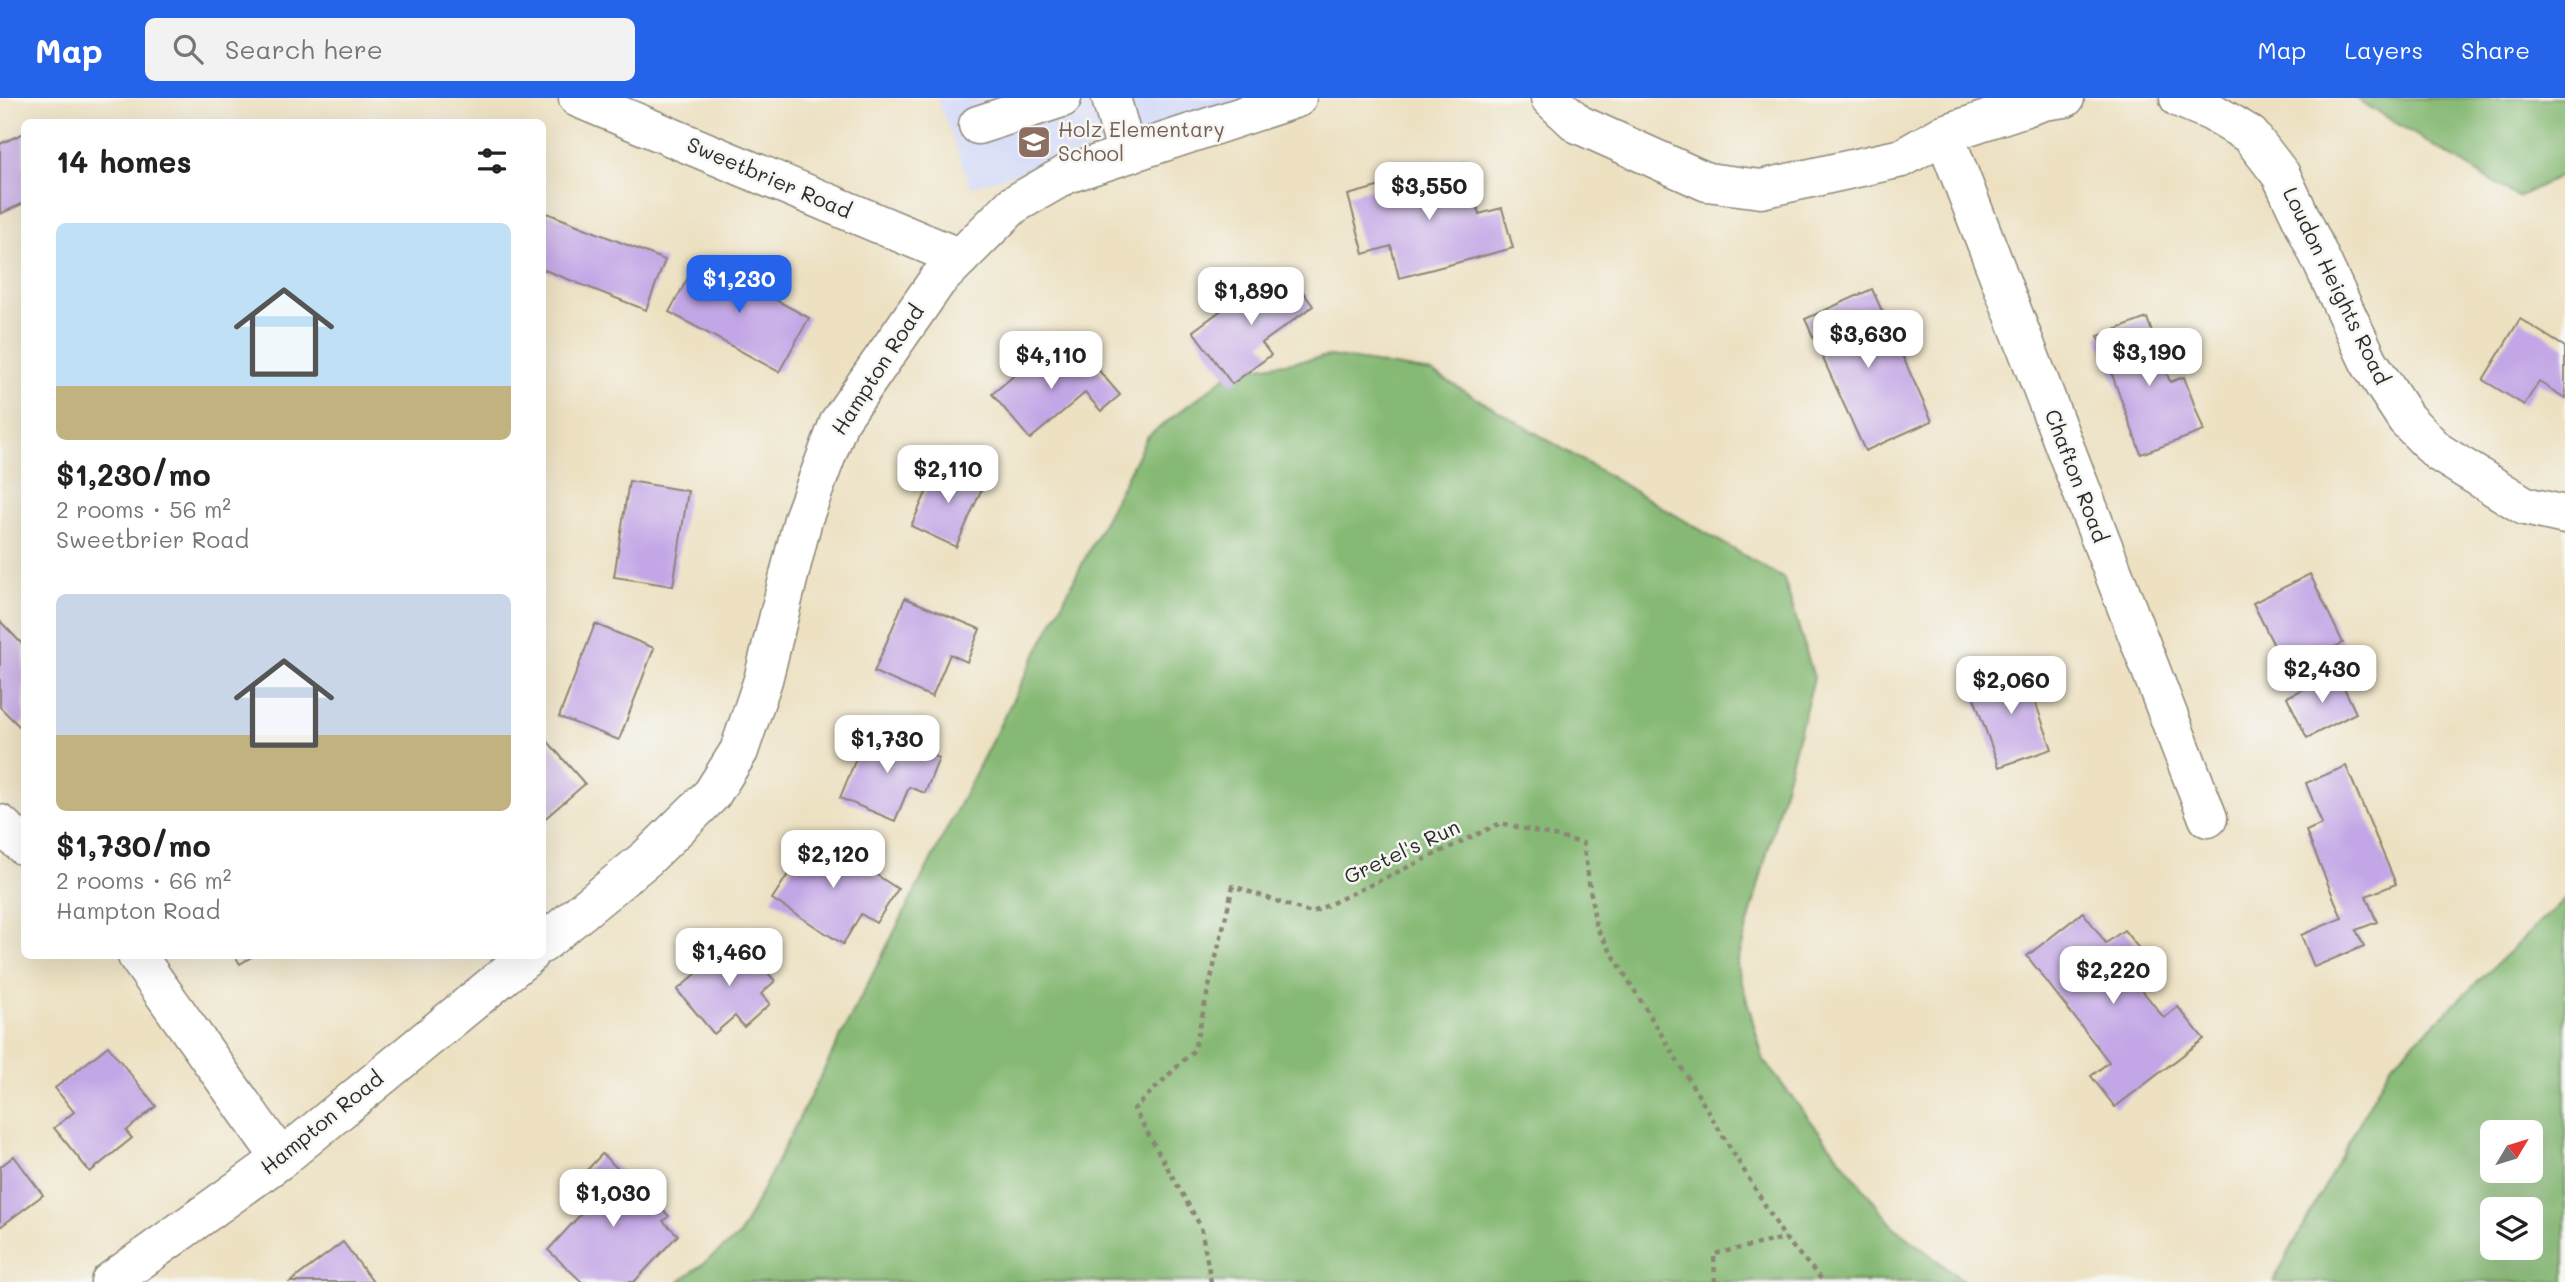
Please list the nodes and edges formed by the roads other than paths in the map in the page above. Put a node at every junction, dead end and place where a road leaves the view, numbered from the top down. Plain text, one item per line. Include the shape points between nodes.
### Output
1 (578, 98) edge
2 (1062, 98) edge
3 (1111, 98) edge
4 (1297, 98) edge
5 (1550, 98) edge
6 (2065, 98) edge
7 (2179, 98) edge
8 (978, 125) dead end
9 (1944, 134) junction
10 (1127, 154) junction
11 (960, 258) junction
12 (2565, 515) edge
13 (2208, 818) dead end
14 (0, 824) edge
15 (21, 843) edge
16 (546, 941) edge
17 (139, 959) edge
18 (524, 959) edge
19 (281, 1159) junction
20 (110, 1282) edge

1 - 11 street, Sweetbrier Road
2 - 8 street
3 - 10 street
4 - 10 street, Hampton Road
5 - 9 street via 1578,124 1707,182 1761,189 1902,158
6 - 9 street
7 - 12 street, Loudon Heights Road via 2250,135 2281,175 2369,362 2406,419 2438,452 2525,506
9 - 13 street, Chafton Road
10 - 11 street, Hampton Road via 1067,174 1013,205
11 - 16 street, Hampton Road via 937,281 839,422 803,519 763,680 739,751 712,794 647,858
14 - 15 street
17 - 19 street
18 - 19 street, Hampton Road
19 - 20 street, Hampton Road

